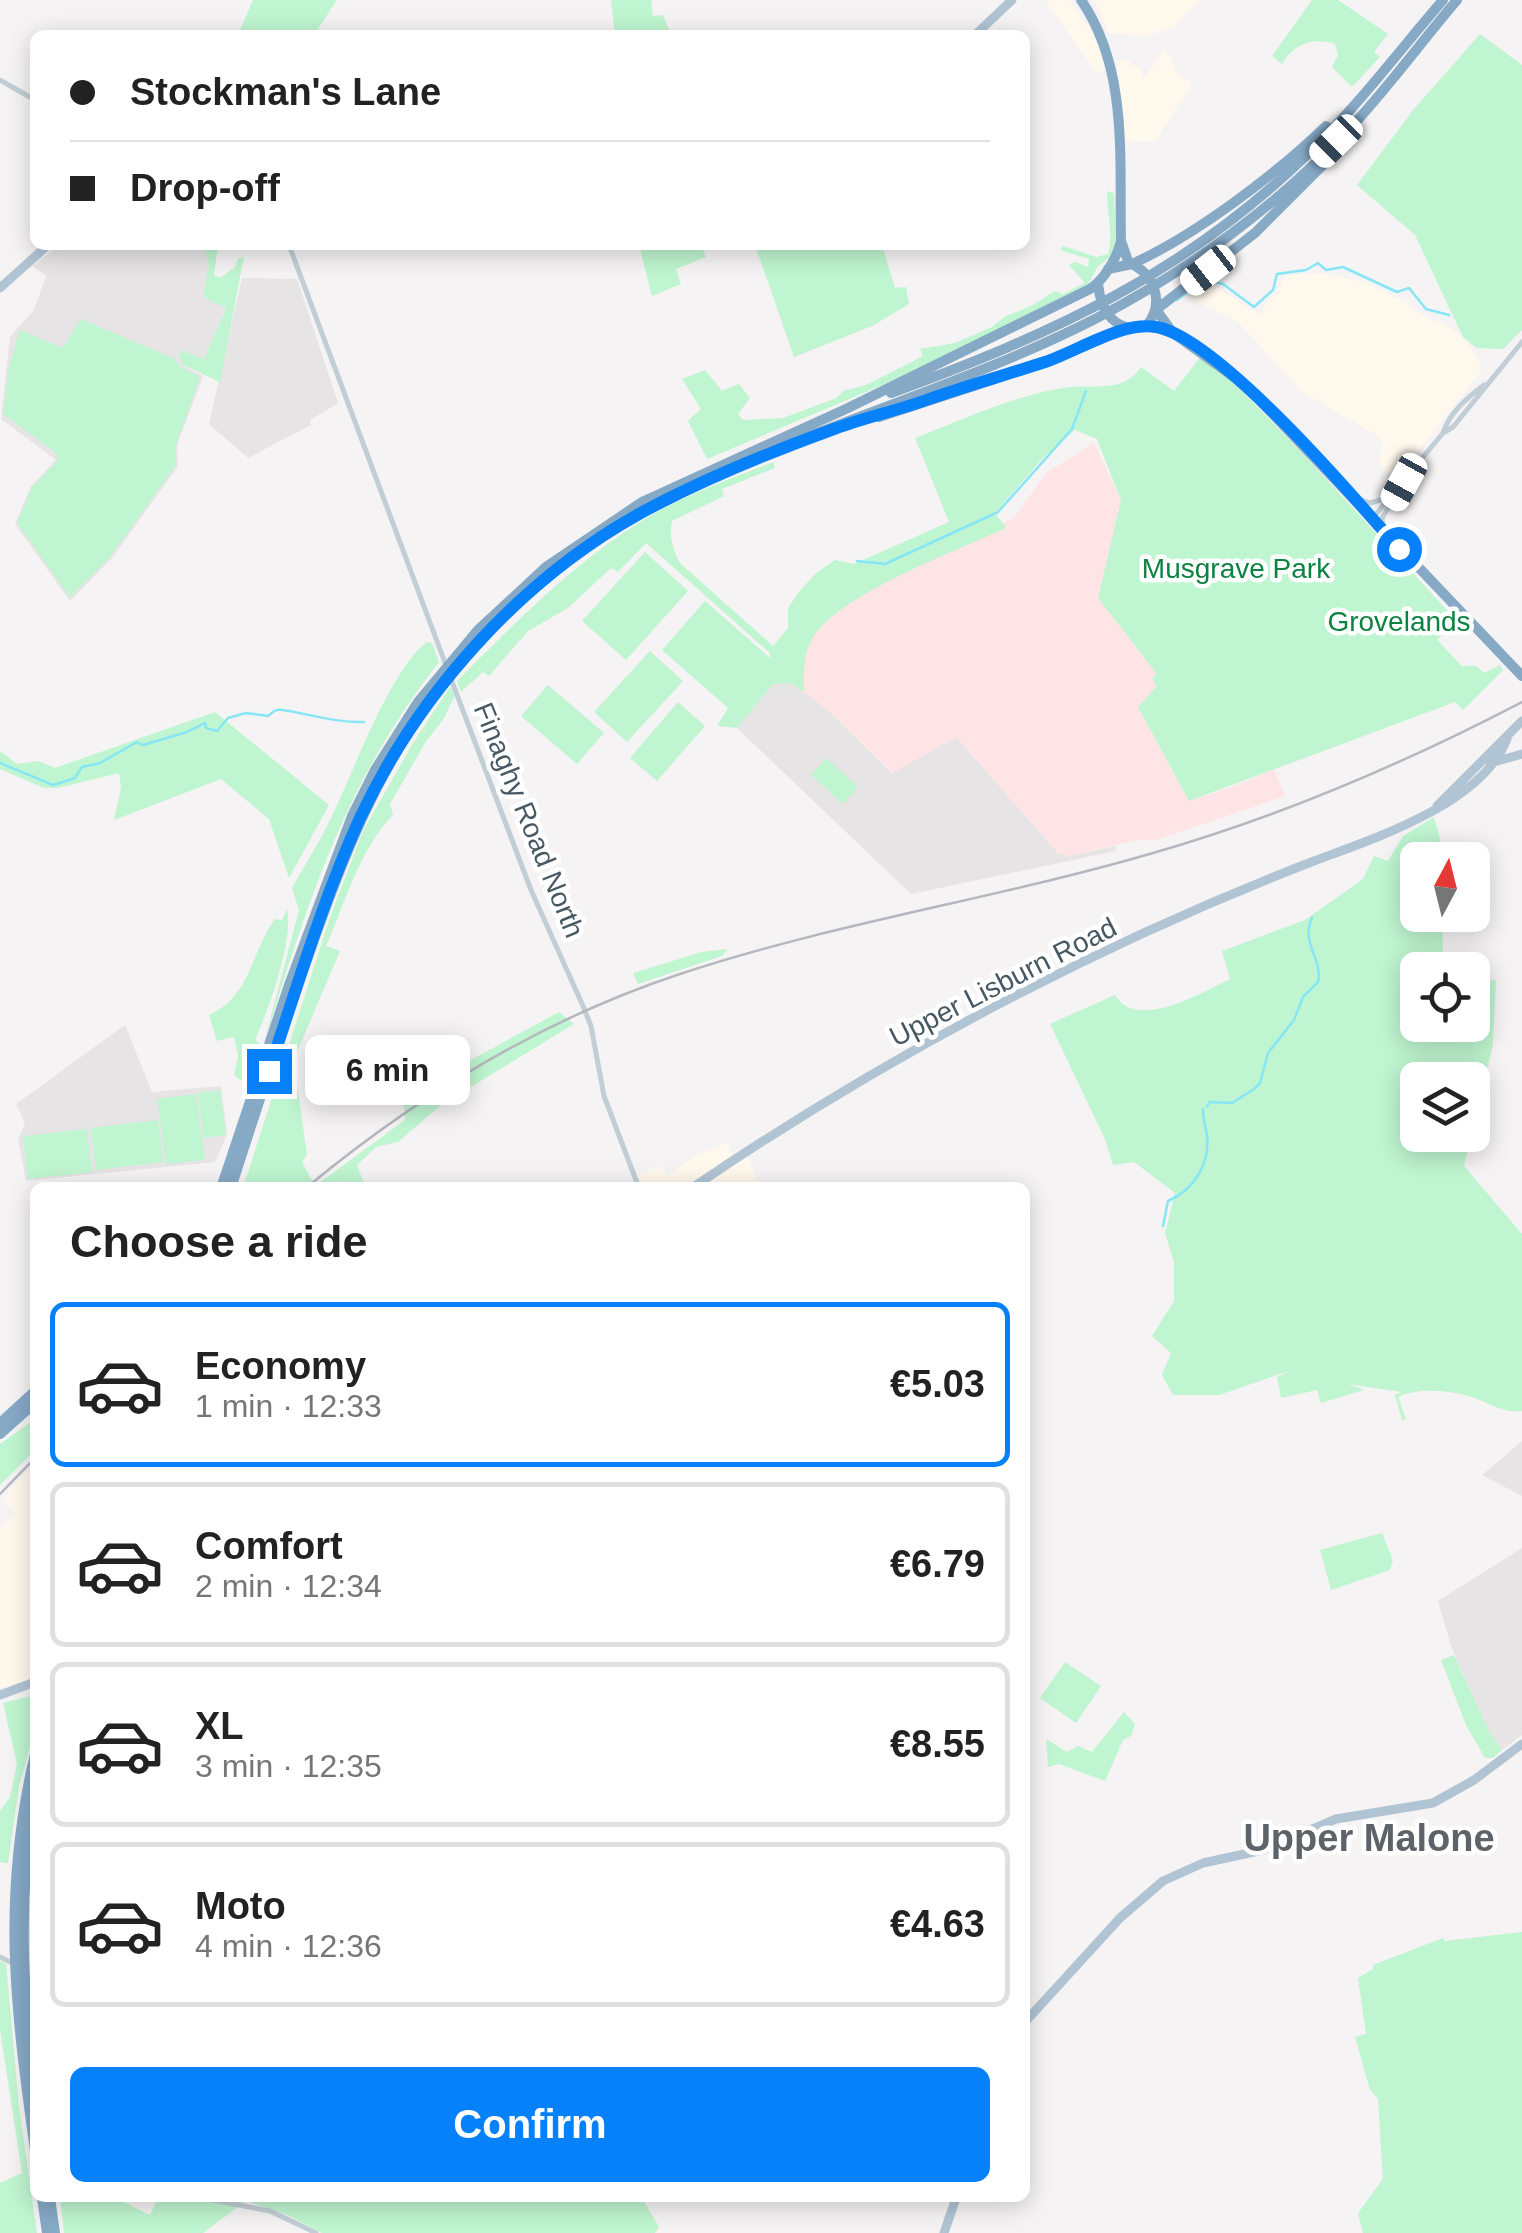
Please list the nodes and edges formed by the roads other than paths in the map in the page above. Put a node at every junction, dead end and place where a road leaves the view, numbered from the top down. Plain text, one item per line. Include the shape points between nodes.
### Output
1 (1012, 0) edge
2 (1081, 0) edge
3 (1443, 0) edge
4 (1457, 0) edge
5 (980, 30) edge
6 (0, 80) edge
7 (30, 97) edge
8 (1352, 106) junction
9 (1351, 127) junction
10 (1121, 241) junction
11 (42, 250) edge
12 (291, 250) edge
13 (1130, 264) junction
14 (1168, 272) junction
15 (1101, 278) junction
16 (0, 288) edge
17 (1157, 310) junction
18 (1090, 317) junction
19 (1146, 326) junction
20 (1125, 329) junction
21 (1173, 332) junction
22 (1522, 342) edge
23 (848, 408) junction
24 (839, 427) junction
25 (1404, 482) junction
26 (1393, 493) junction
27 (1350, 494) junction
28 (1384, 499) junction
29 (1370, 516) junction
30 (1383, 531) junction
31 (458, 659) junction
32 (1522, 676) edge
33 (437, 684) junction
34 (1522, 722) edge
35 (1507, 739) junction
36 (1522, 755) edge
37 (1491, 767) junction
38 (1472, 774) junction
39 (1437, 806) junction
40 (223, 1182) edge
41 (236, 1182) edge
42 (636, 1182) edge
43 (702, 1182) edge
44 (30, 1396) edge
45 (30, 1407) edge
46 (0, 1423) edge
47 (0, 1434) edge
48 (30, 1684) edge
49 (0, 1695) edge
50 (1522, 1744) edge
51 (30, 1779) edge
52 (30, 1826) edge
53 (0, 1957) edge
54 (30, 1972) edge
55 (1030, 2017) edge
56 (30, 2048) edge
57 (30, 2112) edge
58 (43, 2202) edge
59 (51, 2202) edge
60 (225, 2202) edge
61 (955, 2202) edge
62 (47, 2233) edge
63 (55, 2233) edge
64 (316, 2233) edge
65 (944, 2233) edge

1 - 5 main road
2 - 10 highway via 1104,42 1115,85
3 - 8 highway
4 - 9 highway
6 - 7 street
8 - 13 highway via 1247,191
8 - 14 highway via 1271,188
9 - 14 highway via 1272,200
9 - 17 highway via 1342,146 1282,208
10 - 13 highway
10 - 15 highway
11 - 16 main road
12 - 42 street, Finaghy Road North via 516,853 576,988 604,1096
13 - 15 highway
13 - 17 highway via 1152,286
14 - 18 highway
15 - 20 highway via 1106,310
15 - 23 highway
17 - 19 highway
17 - 21 highway
18 - 23 highway
18 - 24 highway
19 - 20 highway
19 - 21 highway
20 - 24 highway via 1047,362
21 - 27 highway via 1245,385
22 - 25 street
23 - 31 highway via 692,476 616,518 523,586
24 - 31 highway via 694,486 619,526 532,591
25 - 26 street
25 - 30 street via 1382,518
26 - 28 street
26 - 29 street
27 - 28 street via 1366,502
27 - 29 highway
28 - 29 street
29 - 30 highway
30 - 32 highway
31 - 33 highway
33 - 40 highway via 376,770 340,845
33 - 41 highway via 361,817
34 - 35 main road
35 - 37 main road
35 - 38 main road
36 - 37 main road
37 - 38 main road
37 - 39 main road
38 - 39 main road
39 - 43 main road, Upper Lisburn Road via 1180,918 1000,1006 875,1073
44 - 46 highway
45 - 47 highway
48 - 49 main road
50 - 55 main road via 1449,1800 1336,1819 1163,1881
51 - 57 highway via 12,1930
52 - 56 highway via 21,1938
53 - 54 street
58 - 62 highway
59 - 63 highway
60 - 64 street via 270,2210
61 - 65 main road

